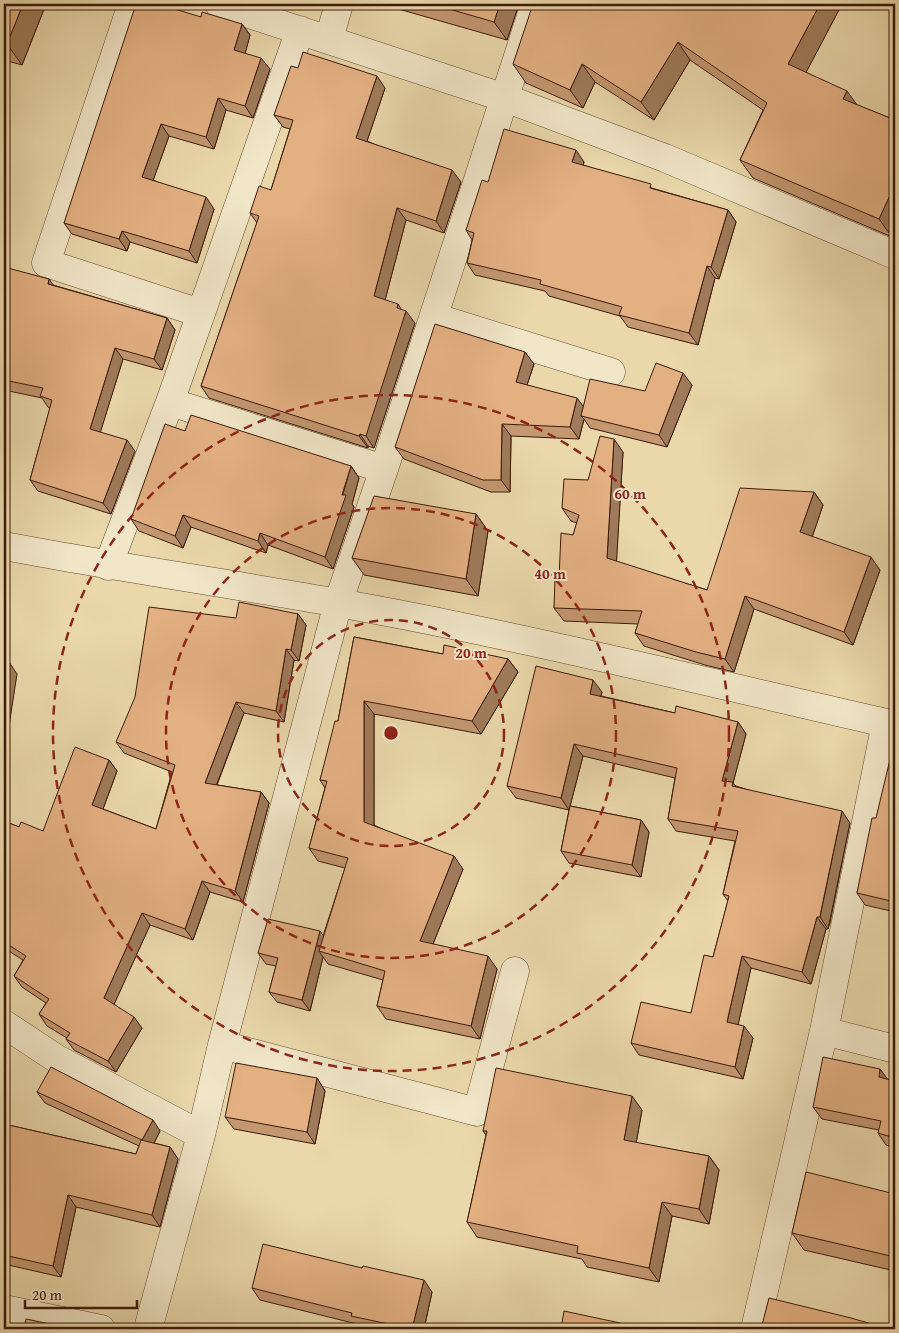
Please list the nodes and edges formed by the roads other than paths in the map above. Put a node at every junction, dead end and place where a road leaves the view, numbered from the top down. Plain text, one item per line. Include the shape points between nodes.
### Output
1 (132, 4) edge
2 (219, 4) edge
3 (339, 4) edge
4 (535, 4) edge
5 (300, 30) junction
6 (329, 39) junction
7 (505, 98) junction
8 (895, 256) edge
9 (200, 313) junction
10 (434, 317) junction
11 (611, 372) dead end
12 (170, 402) junction
13 (384, 469) junction
14 (4, 546) edge
15 (108, 566) junction
16 (338, 603) junction
17 (891, 723) edge
18 (515, 971) dead end
19 (4, 1024) edge
20 (824, 1031) junction
21 (222, 1045) junction
22 (895, 1049) edge
23 (201, 1135) junction
24 (4, 1309) edge
25 (101, 1329) edge
26 (148, 1329) edge
27 (754, 1329) edge

1 - 9 street via 46,263
2 - 5 street
3 - 6 street
4 - 7 street
5 - 6 street
5 - 9 street
6 - 7 street
7 - 8 street via 665,158
7 - 10 street
9 - 12 street
10 - 11 street
10 - 13 street
12 - 13 street
12 - 15 street
13 - 16 street
14 - 15 street
15 - 16 street
16 - 17 street via 467,628
16 - 21 street
17 - 20 street
18 - 21 street via 477,1112
19 - 23 street via 56,1059
20 - 22 street
20 - 27 street
21 - 23 street
23 - 26 street
24 - 25 street

